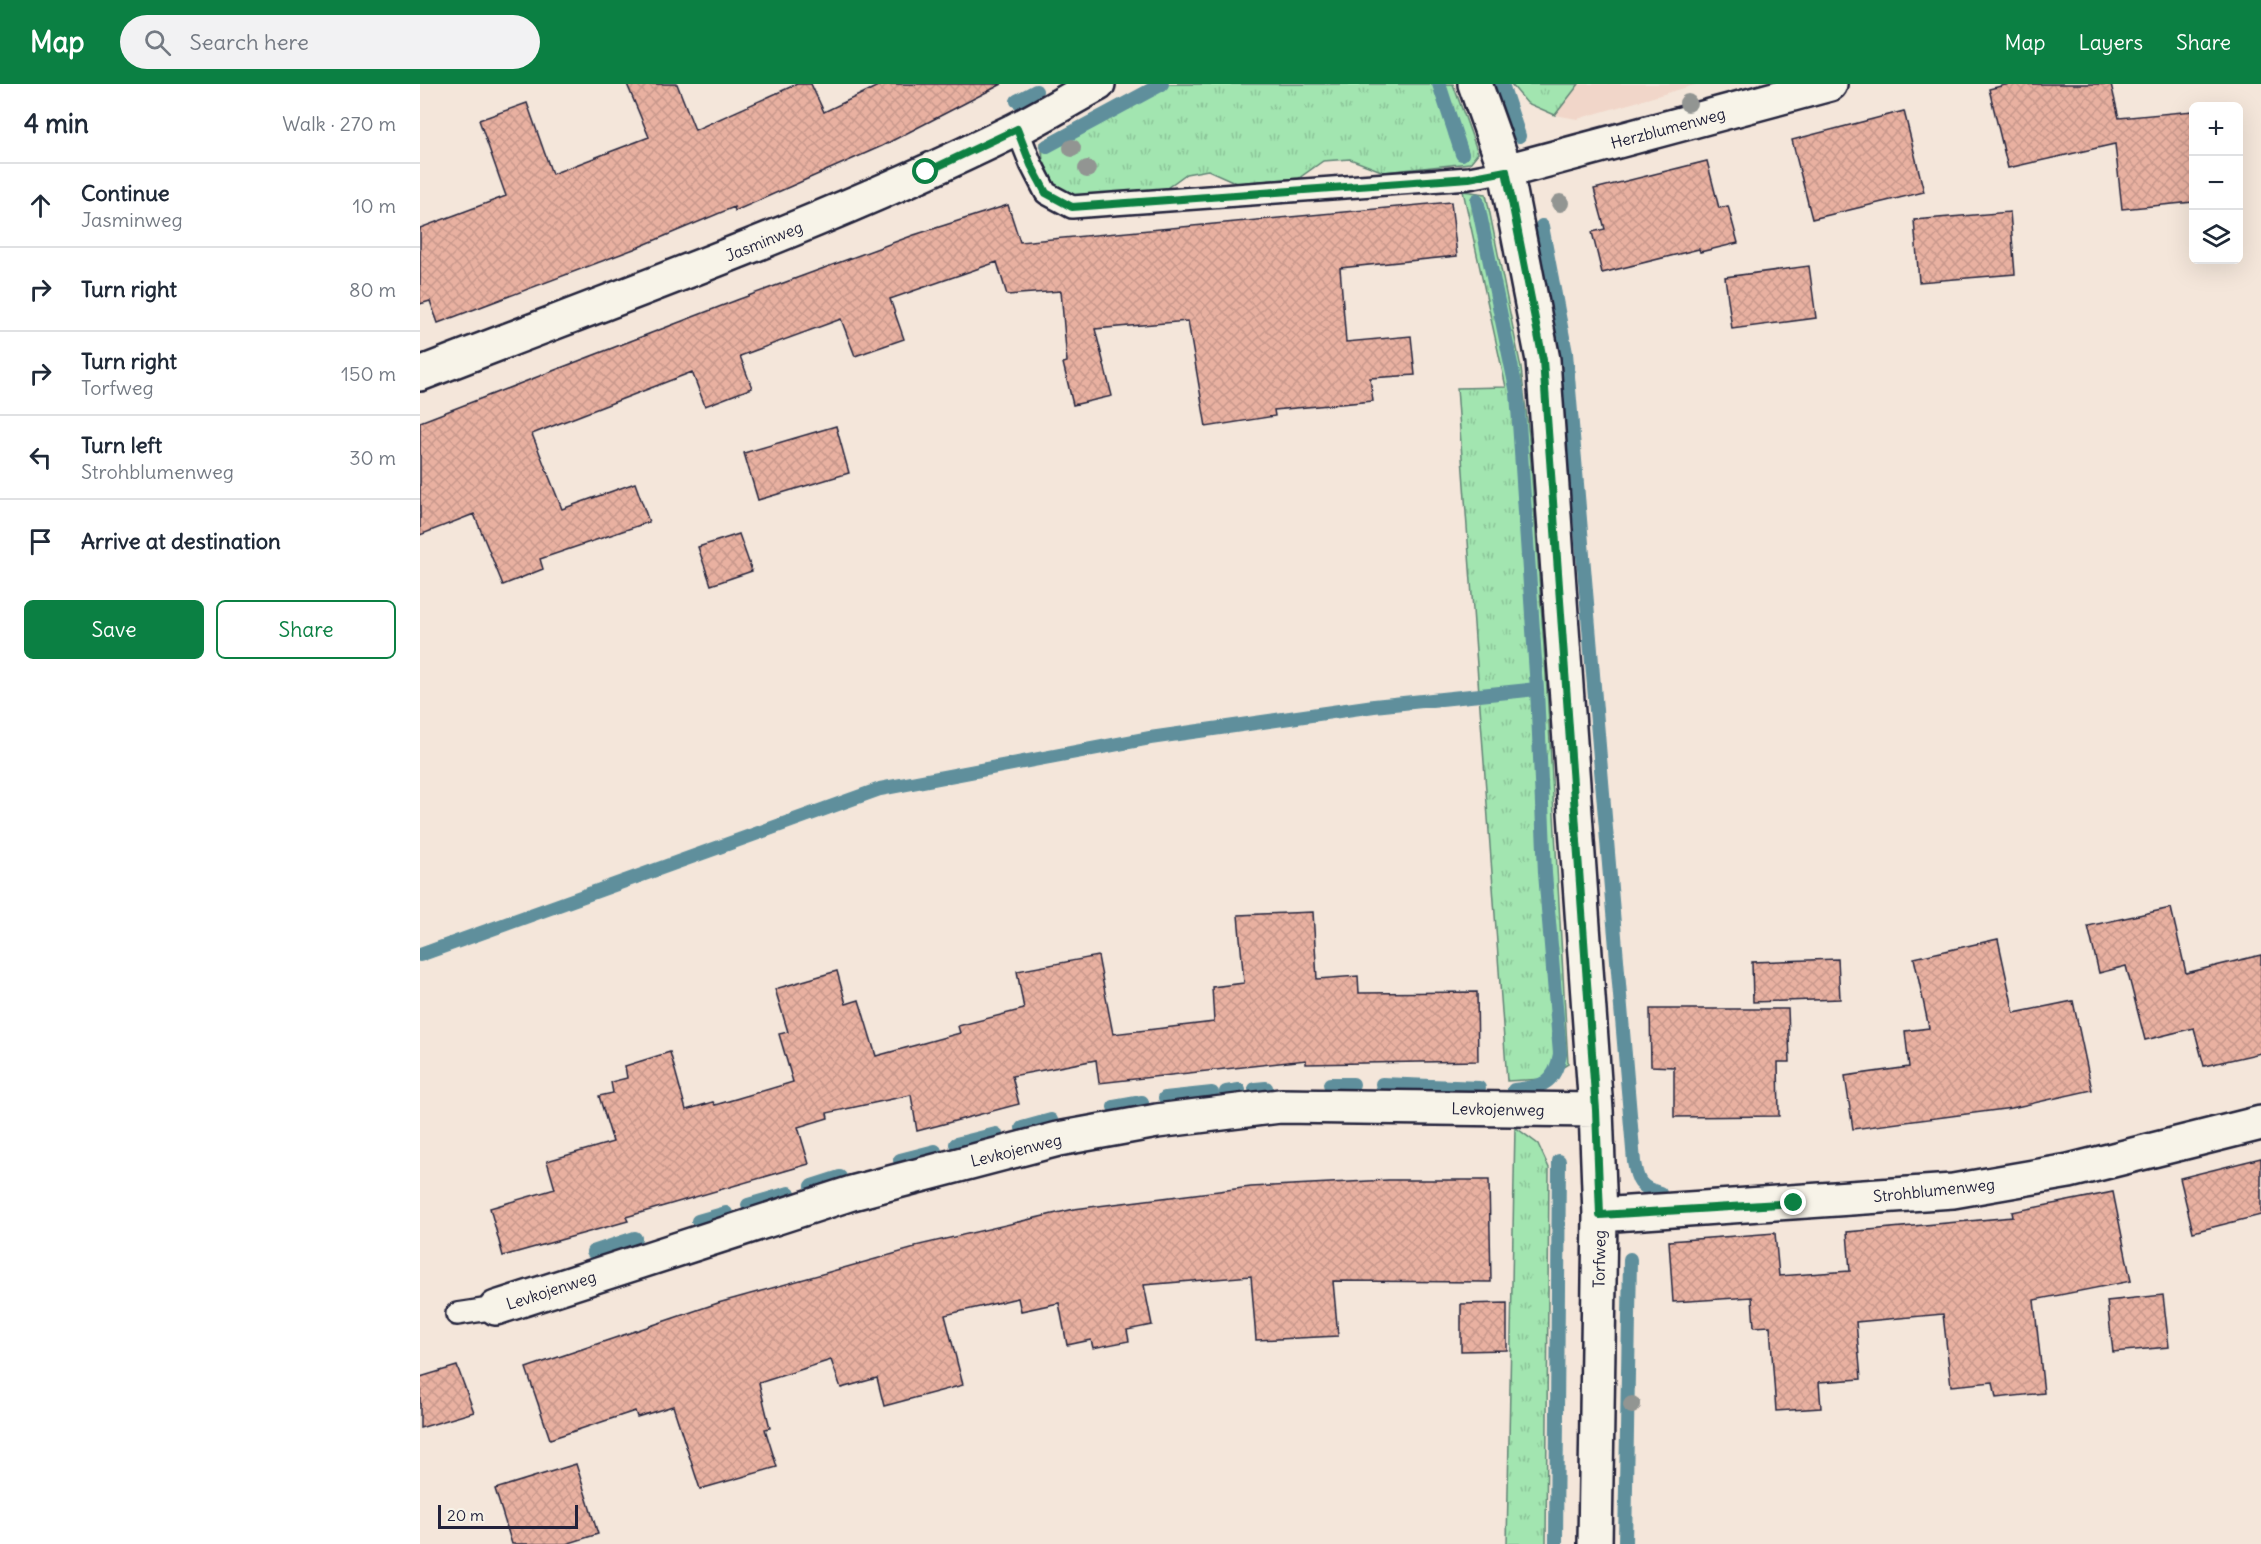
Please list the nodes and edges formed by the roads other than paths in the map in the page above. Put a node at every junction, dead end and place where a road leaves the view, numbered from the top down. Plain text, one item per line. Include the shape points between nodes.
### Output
1 (1098, 84) edge
2 (1475, 84) edge
3 (1830, 84) edge
4 (1017, 129) junction
5 (1506, 171) junction
6 (420, 374) edge
7 (1596, 1110) junction
8 (2261, 1123) edge
9 (1600, 1215) junction
10 (496, 1308) joint
11 (457, 1314) dead end
12 (1595, 1544) edge

1 - 4 street, Jasminweg
2 - 5 street, Torfweg
3 - 5 street, Herzblumenweg
4 - 5 lane via 1046,193 1072,207 1469,178
4 - 6 street, Jasminweg via 749,248
5 - 7 street, Torfweg via 1543,360
7 - 9 street, Torfweg
7 - 10 street, Levkojenweg via 1280,1106 1157,1121 1058,1139 852,1193
8 - 9 street, Strohblumenweg via 2069,1171 1953,1191
9 - 12 street, Torfweg
10 - 11 lane, Levkojenweg

